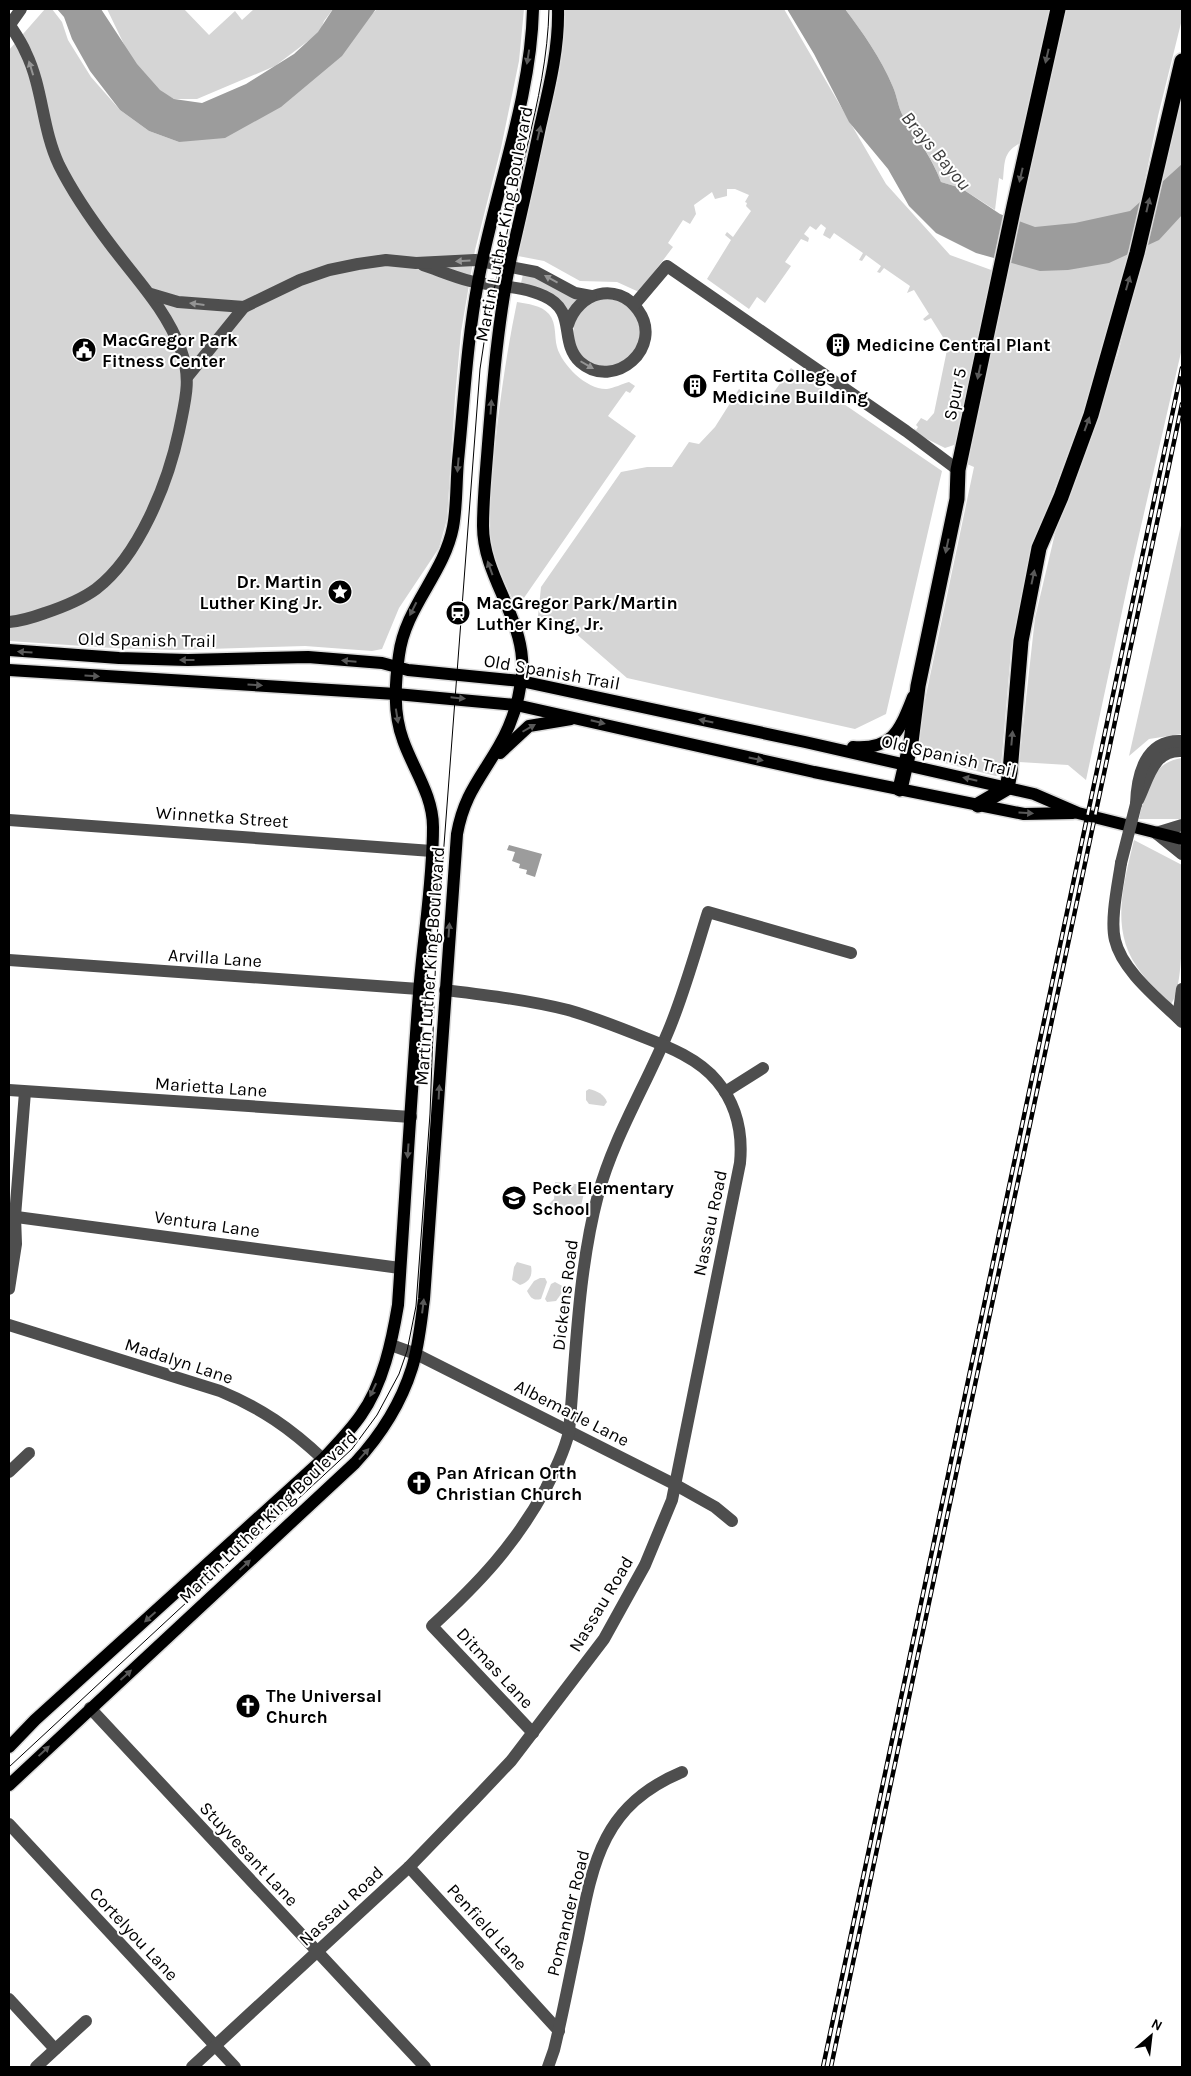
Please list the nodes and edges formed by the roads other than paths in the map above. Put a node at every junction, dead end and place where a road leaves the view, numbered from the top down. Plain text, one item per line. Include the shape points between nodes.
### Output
1 (21, 9) edge
2 (532, 9) edge
3 (558, 9) edge
4 (1058, 9) edge
5 (9, 25) edge
6 (1182, 61) edge
7 (482, 261) junction
8 (416, 263) junction
9 (510, 266) junction
10 (478, 282) junction
11 (506, 286) junction
12 (151, 294) junction
13 (591, 296) junction
14 (634, 304) junction
15 (244, 308) junction
16 (568, 324) junction
17 (188, 376) junction
18 (960, 463) junction
19 (9, 622) edge
20 (9, 650) edge
21 (397, 667) junction
22 (9, 670) edge
23 (521, 681) junction
24 (918, 686) junction
25 (396, 694) junction
26 (516, 705) junction
27 (578, 718) junction
28 (1182, 741) edge
29 (805, 742) junction
30 (1182, 750) edge
31 (906, 764) junction
32 (472, 788) junction
33 (1007, 788) junction
34 (900, 789) junction
35 (1136, 804) junction
36 (978, 805) junction
37 (1078, 813) junction
38 (9, 820) edge
39 (1182, 825) edge
40 (1156, 833) junction
41 (1182, 839) edge
42 (432, 851) junction
43 (1182, 854) edge
44 (852, 953) dead end
45 (9, 960) edge
46 (419, 989) junction
47 (1182, 989) edge
48 (445, 990) junction
49 (1180, 1020) edge
50 (662, 1044) junction
51 (763, 1068) dead end
52 (9, 1090) edge
53 (25, 1092) junction
54 (725, 1092) junction
55 (411, 1117) junction
56 (12, 1216) edge
57 (400, 1268) junction
58 (9, 1289) edge
59 (9, 1326) edge
60 (391, 1345) junction
61 (416, 1354) junction
62 (569, 1432) junction
63 (29, 1453) dead end
64 (323, 1459) junction
65 (9, 1472) edge
66 (674, 1484) junction
67 (732, 1521) dead end
68 (432, 1626) joint
69 (90, 1708) junction
70 (532, 1733) junction
71 (9, 1747) edge
72 (682, 1772) dead end
73 (9, 1785) edge
74 (9, 1824) edge
75 (409, 1867) junction
76 (316, 1952) junction
77 (9, 1999) edge
78 (86, 2021) dead end
79 (559, 2031) junction
80 (215, 2046) junction
81 (55, 2049) junction
82 (36, 2067) edge
83 (192, 2067) edge
84 (235, 2067) edge
85 (425, 2067) edge
86 (548, 2067) edge

1 - 5 street
2 -> 7 main road, Martin Luther King Boulevard via 523,87
9 -> 3 main road, Martin Luther King Boulevard via 554,65
4 -> 18 highway, Spur 5 / Spur 5
12 -> 5 street via 110,245 74,193 56,158 27,53
33 -> 6 highway via 1020,641 1039,548 1091,415 1137,253
7 -> 8 street
7 - 9 street
7 - 10 main road, Martin Luther King Boulevard
8 - 10 street
8 - 15 street via 386,260 329,270 300,280
9 - 11 main road, Martin Luther King Boulevard
13 -> 9 street via 575,293 536,272
10 - 11 street
10 -> 21 main road, Martin Luther King Boulevard via 470,334 454,525 444,557 406,624
11 - 16 street via 549,298 559,307
23 -> 11 main road, Martin Luther King Boulevard via 522,662 516,626 486,557 483,541 493,372
15 -> 12 street via 178,302
12 - 17 street via 175,335
13 - 14 street via 612,294
13 - 16 street via 574,311
16 -> 14 street via 570,347 581,362 597,370 616,371 638,356 645,338 644,320
14 - 18 street via 667,266 913,436
15 - 17 street
17 - 19 street via 167,478 128,553 105,581 73,603
18 -> 24 highway, Spur 5 / Spur 5 via 957,499
21 -> 20 main road, Old Spanish Trail via 308,657 188,660
21 - 23 main road, Old Spanish Trail
21 - 25 main road, Martin Luther King Boulevard
22 -> 25 main road, Old Spanish Trail
23 - 26 main road, Martin Luther King Boulevard
29 -> 23 main road, Old Spanish Trail
24 - 29 main road via 903,723 892,737 878,745 859,747 826,741
24 - 31 highway, Spur 5 / Spur 5
25 -> 26 main road, Old Spanish Trail
25 -> 42 main road, Martin Luther King Boulevard via 402,738 430,807
26 - 27 main road, Old Spanish Trail
26 - 32 main road, Martin Luther King Boulevard via 498,748
32 -> 27 main road via 504,748 529,726
27 -> 34 main road, Old Spanish Trail
28 - 35 street via 1164,744 1144,761 1136,783
29 - 31 main road, Old Spanish Trail
30 - 35 street via 1169,753 1152,765
33 -> 31 main road, Old Spanish Trail
31 - 34 highway, Spur 5 / Spur 5
48 -> 32 main road, Martin Luther King Boulevard via 457,834
33 - 36 highway
33 - 37 main road, Old Spanish Trail via 1034,794
34 - 36 main road, Old Spanish Trail
35 - 49 street, bridge via 1121,864 1115,940 1127,967
36 -> 37 main road, Old Spanish Trail via 1024,814
37 - 40 main road, Old Spanish Trail
38 - 42 street, Winnetka Street
39 - 40 street
40 - 41 main road, Old Spanish Trail
40 - 43 street
42 - 46 main road, Martin Luther King Boulevard
44 - 50 street, Dickens Road via 708,912
45 - 46 street, Arvilla Lane
46 - 55 main road, Martin Luther King Boulevard
47 - 49 street
48 - 50 street via 512,998 569,1010
61 -> 48 main road, Martin Luther King Boulevard via 424,1298
50 - 54 street, Nassau Road via 707,1071
50 - 62 street, Dickens Road via 619,1136 598,1194 583,1280
51 - 54 street
52 - 53 street, Marietta Lane
53 - 55 street, Marietta Lane
53 - 56 street
54 - 66 street, Nassau Road via 736,1112 742,1145 740,1163
55 -> 57 main road, Martin Luther King Boulevard
56 - 57 street, Ventura Lane
56 - 58 street via 16,1244
57 - 60 main road, Martin Luther King Boulevard
59 - 64 street, Madalyn Lane via 220,1391 287,1427
60 - 61 street, Albemarle Lane
60 -> 64 main road, Martin Luther King Boulevard via 362,1414
61 - 62 street, Albemarle Lane
69 -> 61 main road, Martin Luther King Boulevard via 367,1450 394,1409
62 - 66 street, Albemarle Lane
62 - 68 street, Dickens Road via 554,1474 515,1540
63 - 65 street
64 -> 71 main road, Martin Luther King Boulevard
66 - 67 street, Albemarle Lane
66 - 70 street, Nassau Road via 663,1524 633,1588 604,1639
68 - 70 street, Ditmas Lane
73 -> 69 main road, Martin Luther King Boulevard
69 - 76 street, Stuyvesant Lane
70 - 75 street, Nassau Road via 492,1781
72 - 79 street, Pomander Road via 645,1791 618,1819 606,1838 587,1894
74 - 80 street, Cortelyou Lane
75 - 76 street, Nassau Road
75 - 79 street, Penfield Lane
76 - 80 street, Nassau Road
76 - 85 street, Stuyvesant Lane
77 - 81 street
78 - 81 street
79 - 86 street, Pomander Road
80 - 83 street, Nassau Road
80 - 84 street, Cortelyou Lane
81 - 82 street

